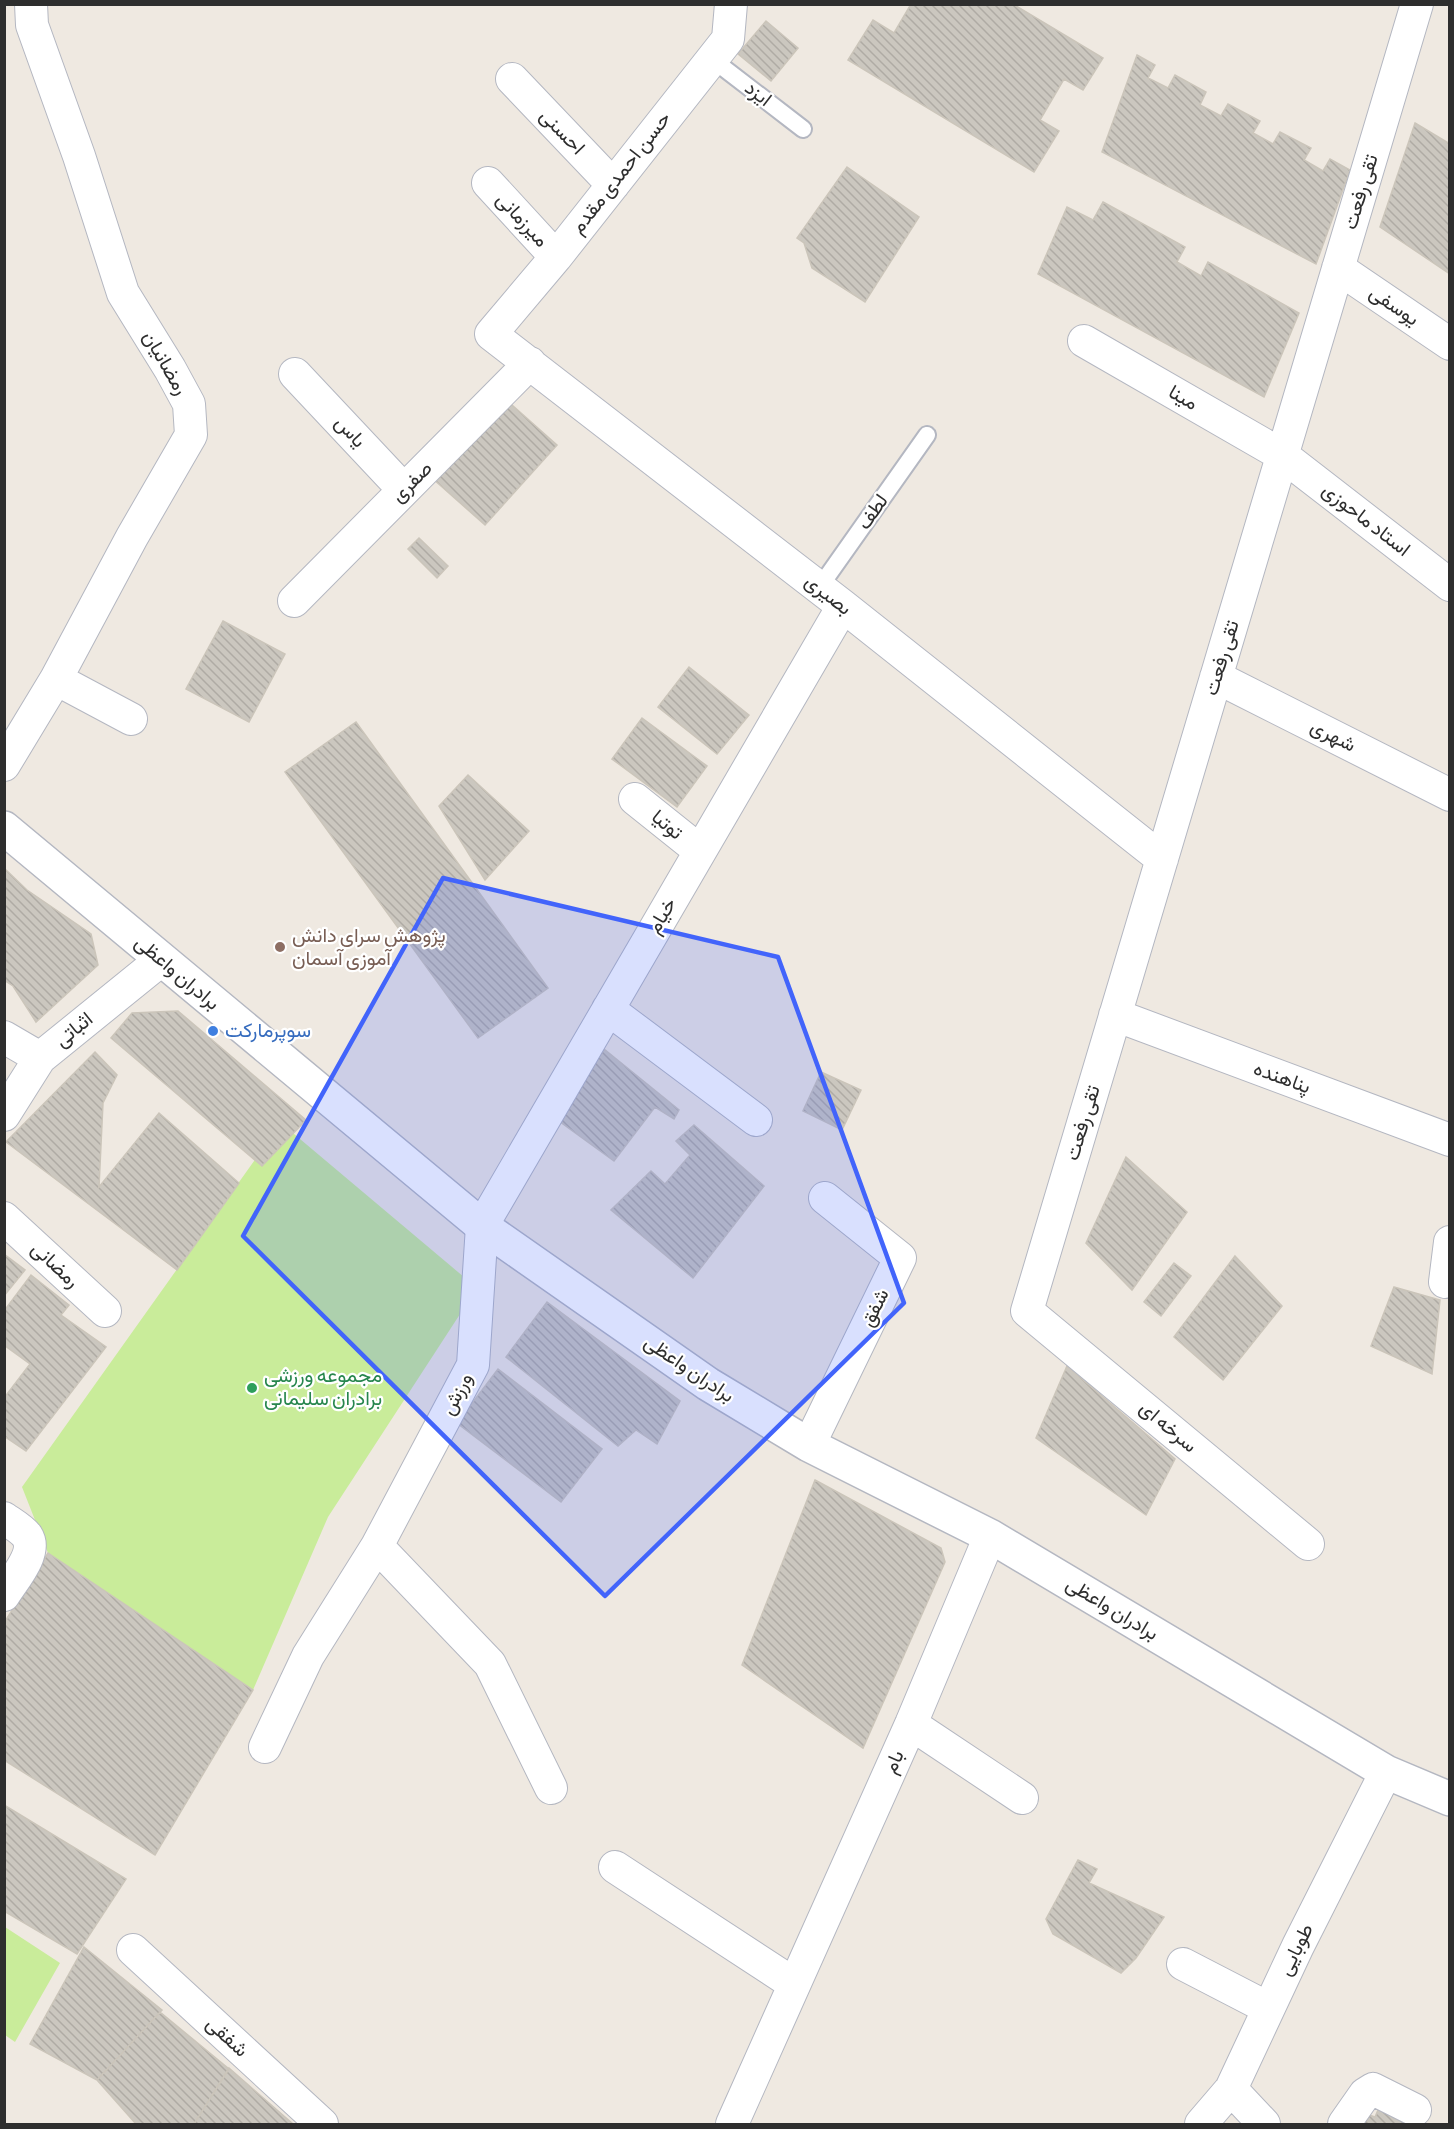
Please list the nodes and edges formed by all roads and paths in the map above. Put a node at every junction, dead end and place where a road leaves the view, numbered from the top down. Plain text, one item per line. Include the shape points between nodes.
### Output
1 (731, 4) edge
2 (1417, 4) edge
3 (23, 16) edge
4 (712, 59) junction
5 (512, 79) dead end
6 (803, 129) dead end
7 (488, 183) dead end
8 (613, 185) junction
9 (556, 256) junction
10 (1338, 268) junction
11 (491, 334) joint
12 (1084, 341) dead end
13 (1449, 344) edge
14 (530, 363) junction
15 (295, 375) dead end
16 (927, 435) dead end
17 (1282, 455) junction
18 (404, 490) junction
19 (1449, 585) edge
20 (831, 597) junction
21 (294, 602) dead end
22 (1216, 677) junction
23 (56, 679) junction
24 (131, 718) dead end
25 (4, 765) edge
26 (1449, 795) edge
27 (635, 799) dead end
28 (4, 828) edge
29 (700, 851) junction
30 (1162, 859) junction
31 (161, 960) junction
32 (608, 1009) junction
33 (1115, 1015) junction
34 (4, 1037) edge
35 (40, 1058) junction
36 (4, 1115) edge
37 (756, 1120) dead end
38 (1449, 1140) edge
39 (825, 1198) dead end
40 (4, 1218) edge
41 (482, 1226) junction
42 (1449, 1242) edge
43 (1445, 1282) dead end
44 (105, 1311) dead end
45 (1027, 1311) joint
46 (809, 1444) junction
47 (4, 1518) edge
48 (990, 1536) junction
49 (1308, 1544) dead end
50 (377, 1546) junction
51 (4, 1595) edge
52 (911, 1724) junction
53 (266, 1747) dead end
54 (1386, 1772) junction
55 (551, 1788) dead end
56 (1022, 1798) dead end
57 (1449, 1798) edge
58 (615, 1867) dead end
59 (133, 1950) dead end
60 (1183, 1964) dead end
61 (794, 1984) junction
62 (1268, 2008) junction
63 (1231, 2089) junction
64 (1415, 2110) dead end
65 (322, 2124) edge
66 (732, 2124) edge
67 (1201, 2124) edge
68 (1264, 2124) edge
69 (1344, 2124) edge

1 - 4 street, حسن احمدی مقدم via 728,39
2 - 10 street, تقی رفعت
3 - 23 street, رمضانیان via 79,156 123,293 189,404 191,435
4 - 6 lane, ایزد
4 - 8 street, حسن احمدی مقدم
5 - 8 street, احسنی
7 - 9 street, میرزمانی
8 - 9 street, حسن احمدی مقدم
9 - 11 street, حسن احمدی مقدم
10 - 13 street, یوسفی
10 - 17 street, تقی رفعت
11 - 14 street, بصیری
12 - 17 street, مینا
14 - 18 street, صفری
14 - 20 street, بصیری
15 - 18 street, یاس
16 - 20 lane, لطف
17 - 19 street, استاد ماحوزی
17 - 22 street, تقی رفعت
18 - 21 street, صفری
20 - 29 street, خیام
20 - 30 street, بصیری
22 - 26 street, شهری
22 - 30 street, تقی رفعت
23 - 24 street
23 - 25 street, رمضانیان
27 - 29 street, توتیا
28 - 31 main road, برادران واعظی
29 - 32 street, خیام
30 - 33 street, تقی رفعت
31 - 35 street, اثباتی
31 - 41 main road, برادران واعظی
32 - 37 street
32 - 41 street, خیام
33 - 38 street, پناهنده
33 - 45 street, تقی رفعت
34 - 35 street
35 - 36 street, اثباتی
39 - 46 street, شفق via 900,1258
40 - 44 street, رمضانی
41 - 46 main road, برادران واعظی via 708,1384
41 - 50 street, ورزش via 473,1365
42 - 43 street
45 - 49 street, سرخه ای
46 - 48 main road, برادران واعظی
47 - 51 street via 26,1535 31,1546
48 - 52 street, بام
48 - 54 main road, برادران واعظی
50 - 53 street, ورزش via 308,1656
50 - 55 street via 490,1664
52 - 56 street
52 - 61 street, بام
54 - 57 main road, برادران واعظی
54 - 62 street, طوبایی
58 - 61 street
59 - 65 street, شفقی
60 - 62 street
61 - 66 street, بام
62 - 63 street, طوبایی
63 - 67 street, طوبایی
63 - 68 street
64 - 69 street via 1373,2089

